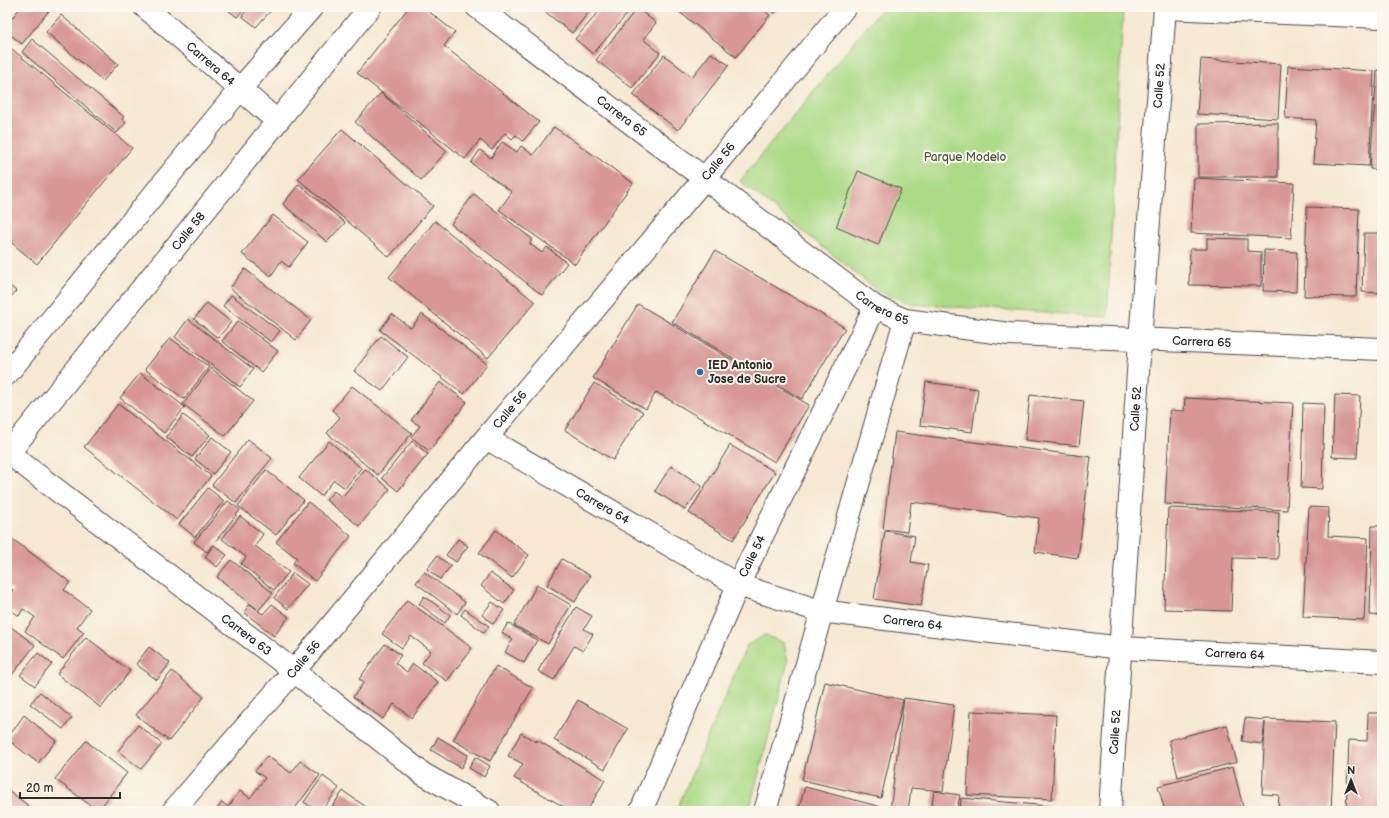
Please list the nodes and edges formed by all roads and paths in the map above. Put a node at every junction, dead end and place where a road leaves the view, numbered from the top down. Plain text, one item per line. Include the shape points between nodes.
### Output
1 (145, 7) edge
2 (312, 7) edge
3 (370, 7) edge
4 (477, 7) edge
5 (845, 7) edge
6 (1165, 8) edge
7 (1382, 17) edge
8 (240, 89) junction
9 (277, 121) junction
10 (704, 179) junction
11 (875, 307) junction
12 (905, 320) junction
13 (1140, 341) junction
14 (1382, 349) edge
15 (7, 374) edge
16 (486, 438) junction
17 (7, 453) edge
18 (738, 585) junction
19 (820, 611) junction
20 (1122, 648) junction
21 (1382, 662) edge
22 (294, 671) junction
23 (173, 811) edge
24 (489, 811) edge
25 (641, 811) edge
26 (764, 811) edge
27 (1110, 811) edge

1 - 8 street, Carrera 64
2 - 8 street
3 - 9 street, Calle 58
4 - 10 street, Carrera 65
5 - 10 street, Calle 56
6 - 7 street
6 - 13 street, Calle 52
8 - 9 street, Carrera 64
8 - 15 street
9 - 17 street, Calle 58
10 - 11 street, Carrera 65
10 - 16 street, Calle 56
11 - 12 street, Carrera 65
11 - 18 street, Calle 54
12 - 13 street, Carrera 65 via 1009,334
12 - 19 street
13 - 14 street, Carrera 65
13 - 20 street, Calle 52
16 - 18 street, Carrera 64
16 - 22 street, Calle 56
17 - 22 street, Carrera 63
18 - 19 street, Carrera 64
18 - 25 street, Calle 54
19 - 20 street, Carrera 64
19 - 26 street
20 - 21 street, Carrera 64
20 - 27 street, Calle 52
22 - 23 street, Calle 56
22 - 24 street, Carrera 63 via 423,774

